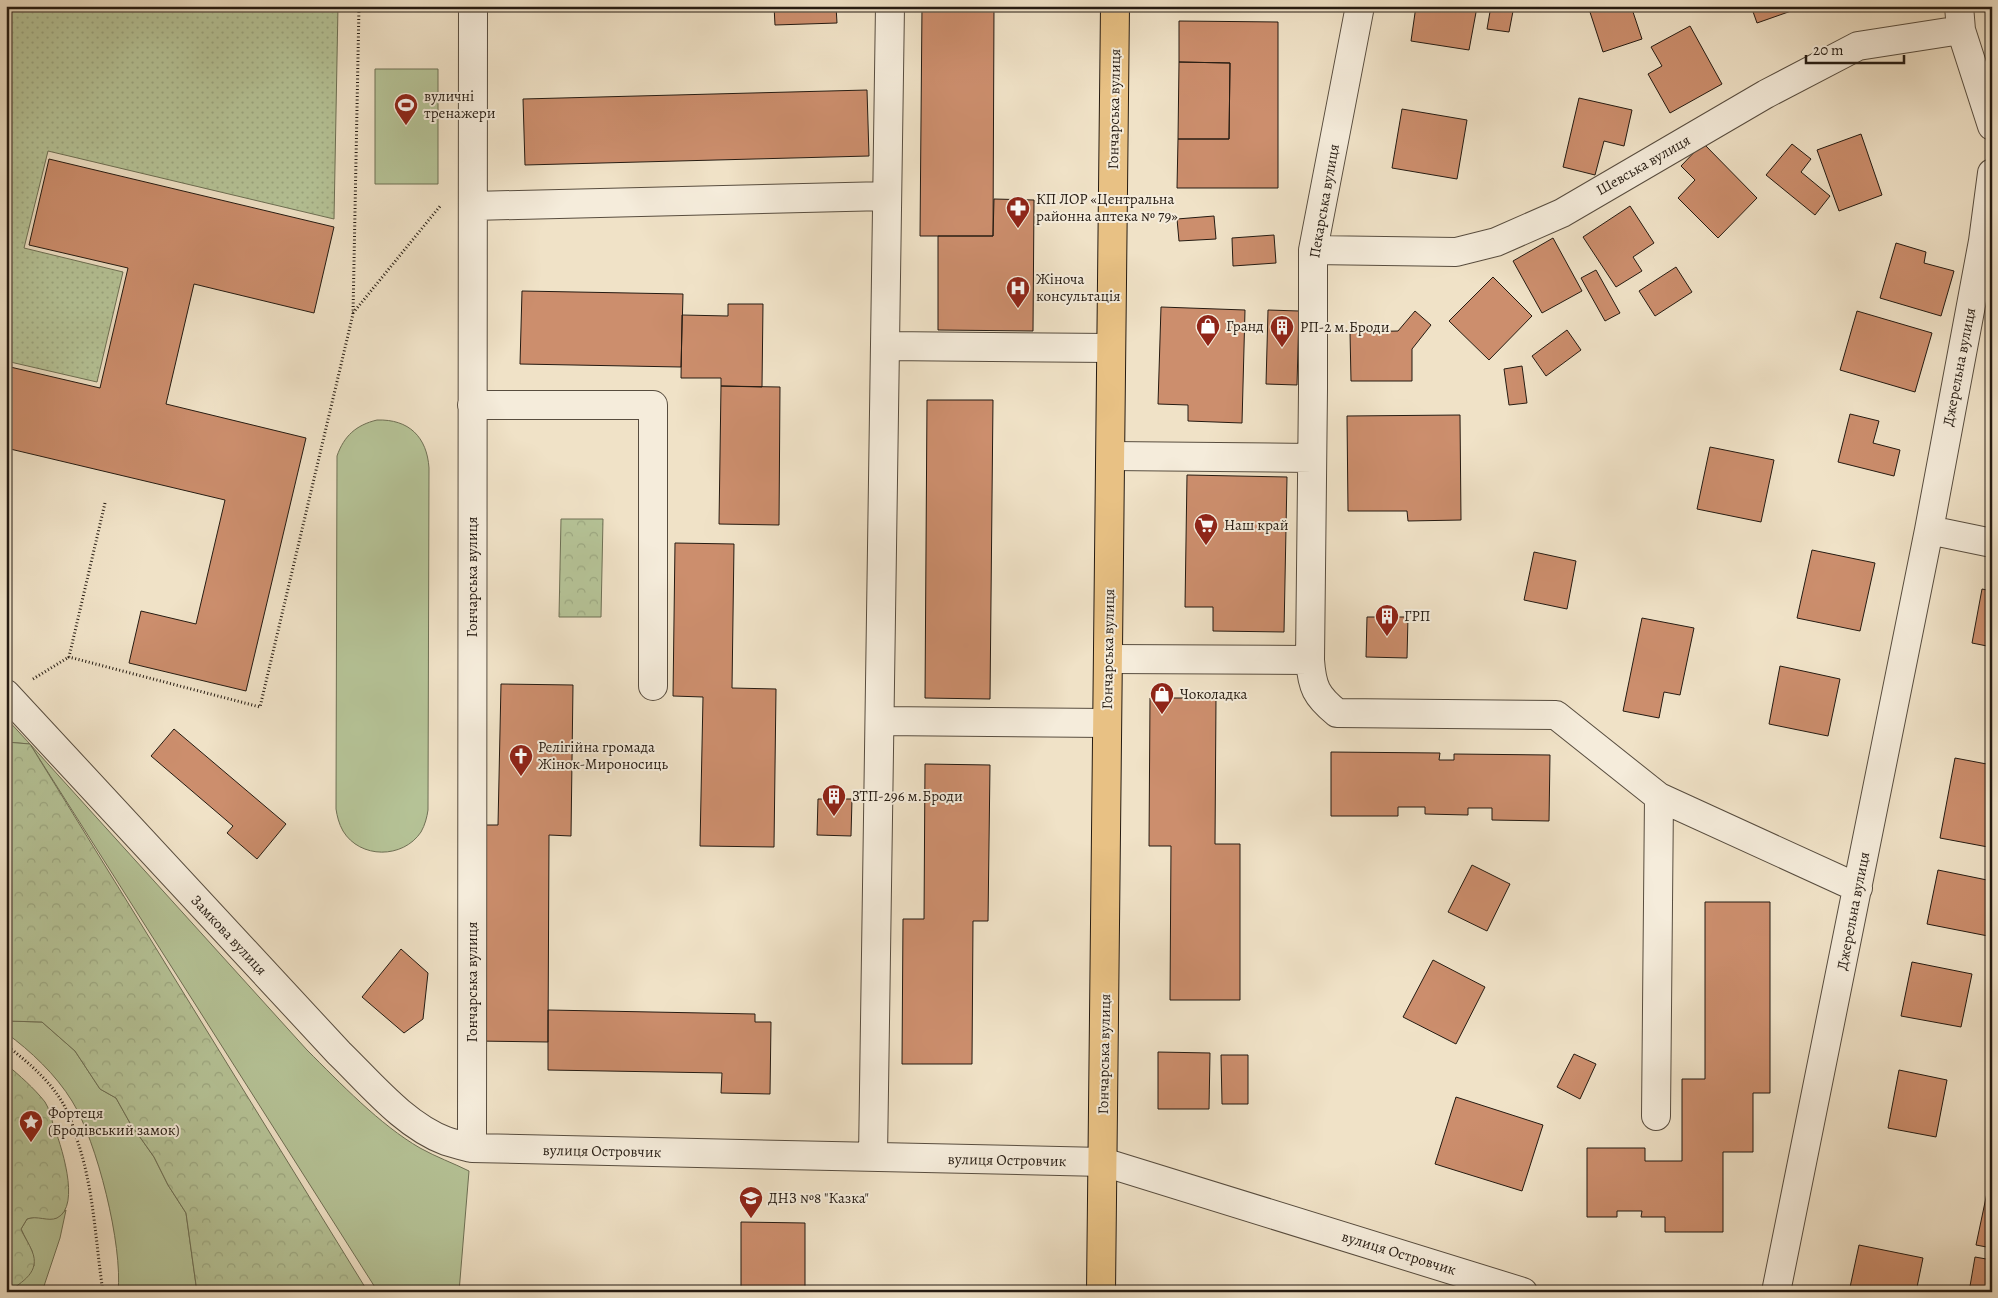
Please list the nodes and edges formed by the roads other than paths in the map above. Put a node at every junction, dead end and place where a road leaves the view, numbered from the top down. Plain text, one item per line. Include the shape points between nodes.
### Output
1 (473, 6) edge
2 (890, 6) edge
3 (1115, 6) edge
4 (1360, 6) edge
5 (1960, 18) edge
6 (1992, 126) edge
7 (1992, 173) edge
8 (887, 196) junction
9 (473, 206) junction
10 (1313, 250) junction
11 (885, 346) junction
12 (1111, 348) junction
13 (472, 406) junction
14 (1110, 456) junction
15 (1312, 458) junction
16 (1929, 530) junction
17 (1992, 543) edge
18 (1108, 659) junction
19 (1310, 660) junction
20 (653, 686) dead end
21 (6, 694) edge
22 (880, 721) junction
23 (1108, 723) junction
24 (1659, 796) junction
25 (1858, 888) junction
26 (1656, 1116) dead end
27 (472, 1148) junction
28 (873, 1157) junction
29 (1103, 1162) junction
30 (1516, 1291) edge
31 (1101, 1292) edge
32 (1776, 1292) edge

1 - 9 street, Гончарська вулиця
2 - 8 street
3 - 12 main road, Гончарська вулиця
4 - 10 street, Пекарська вулиця
5 - 6 street
5 - 10 street, Шевська вулиця via 1858,46 1766,94 1562,213 1496,242 1456,252
7 - 16 street, Джерельна вулиця via 1983,241
8 - 9 street
8 - 11 street
9 - 13 street, Гончарська вулиця
10 - 15 street, Пекарська вулиця
11 - 12 street
11 - 22 street
12 - 14 main road, Гончарська вулиця
13 - 20 street via 653,405
13 - 27 street, Гончарська вулиця
14 - 15 street
14 - 18 main road, Гончарська вулиця
15 - 19 street, Пекарська вулиця
16 - 17 street
16 - 25 street, Джерельна вулиця
18 - 19 street
18 - 23 main road, Гончарська вулиця
19 - 24 street, Пекарська вулиця via 1314,689 1338,713 1556,714
21 - 27 street, Замкова вулиця via 322,1036 383,1096 414,1123 446,1141
22 - 23 street
22 - 28 street
23 - 29 main road, Гончарська вулиця
24 - 25 street, Пекарська вулиця
24 - 26 street
25 - 32 street, Джерельна вулиця
27 - 28 street, вулиця Островчик
28 - 29 street, вулиця Островчик
29 - 30 street, вулиця Островчик
29 - 31 main road, Гончарська вулиця

